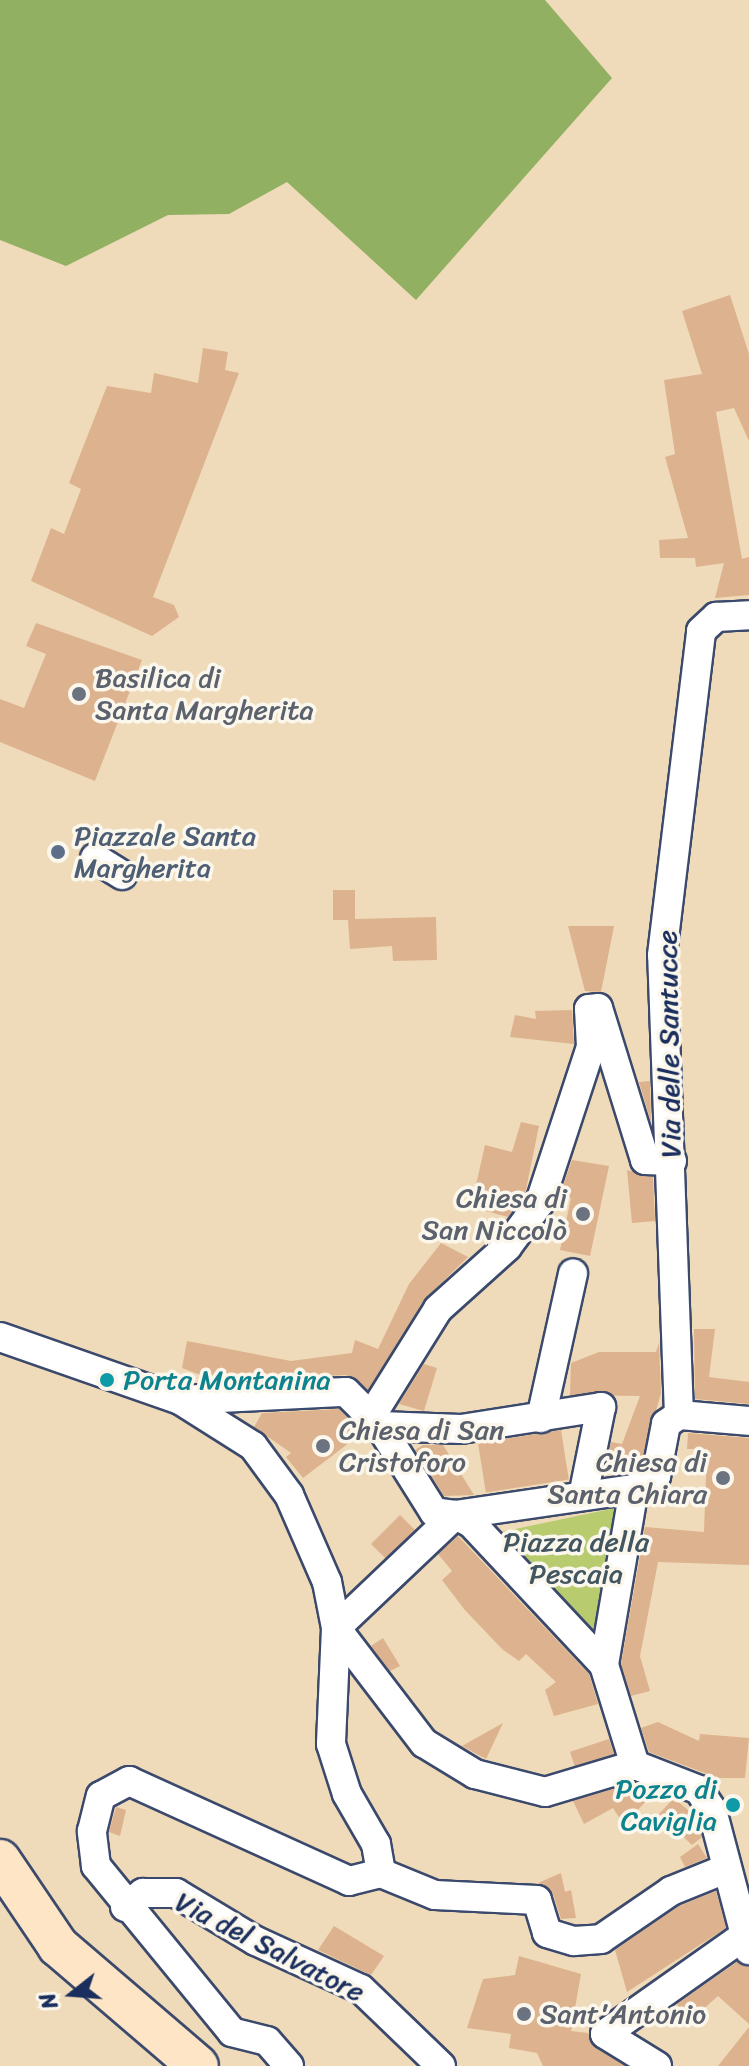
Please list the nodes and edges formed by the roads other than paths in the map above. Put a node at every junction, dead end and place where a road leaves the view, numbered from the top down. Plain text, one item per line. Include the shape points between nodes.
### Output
1 (749, 615) edge
2 (95, 858) dead end
3 (122, 875) dead end
4 (672, 1161) junction
5 (573, 1274) dead end
6 (0, 1337) edge
7 (180, 1400) junction
8 (679, 1415) junction
9 (541, 1418) junction
10 (749, 1421) edge
11 (375, 1422) junction
12 (634, 1489) junction
13 (584, 1491) junction
14 (455, 1515) junction
15 (336, 1628) junction
16 (604, 1665) junction
17 (635, 1765) junction
18 (0, 1860) edge
19 (723, 1870) junction
20 (381, 1873) junction
21 (125, 1907) junction
22 (745, 1944) edge
23 (198, 2066) edge
24 (289, 2066) edge
25 (441, 2066) edge
26 (657, 2066) edge

1 - 4 street, Via delle Santucce via 716,617 701,631 662,955
2 - 3 street
4 - 8 street, Via delle Santucce
4 - 11 street via 645,1160 598,1008 589,1009 591,1047 540,1202 507,1247 438,1309
5 - 9 street
6 - 7 street
7 - 11 street via 346,1392
7 - 15 street via 253,1446 289,1495 327,1582
8 - 10 street
8 - 12 street, Via delle Santucce via 666,1424 656,1476
9 - 11 street via 461,1429
9 - 13 street via 601,1407
11 - 14 street via 434,1512
12 - 13 street
12 - 16 street
13 - 14 street
14 - 15 street
14 - 16 street via 471,1523
15 - 17 street via 424,1743 475,1774 545,1792
15 - 20 street via 331,1744 347,1794 376,1844
16 - 17 street
17 - 19 street via 699,1790 712,1810
18 - 23 main road via 58,1946
19 - 20 street via 671,1891 601,1939 547,1933 537,1900 435,1895
19 - 22 street
20 - 21 street via 349,1881 129,1781 101,1796 92,1831 96,1866
21 - 24 street via 232,2032 267,2041
21 - 25 street, Via del Salvatore via 143,1893 176,1893 256,1941 361,1989
22 - 26 street via 605,2034

